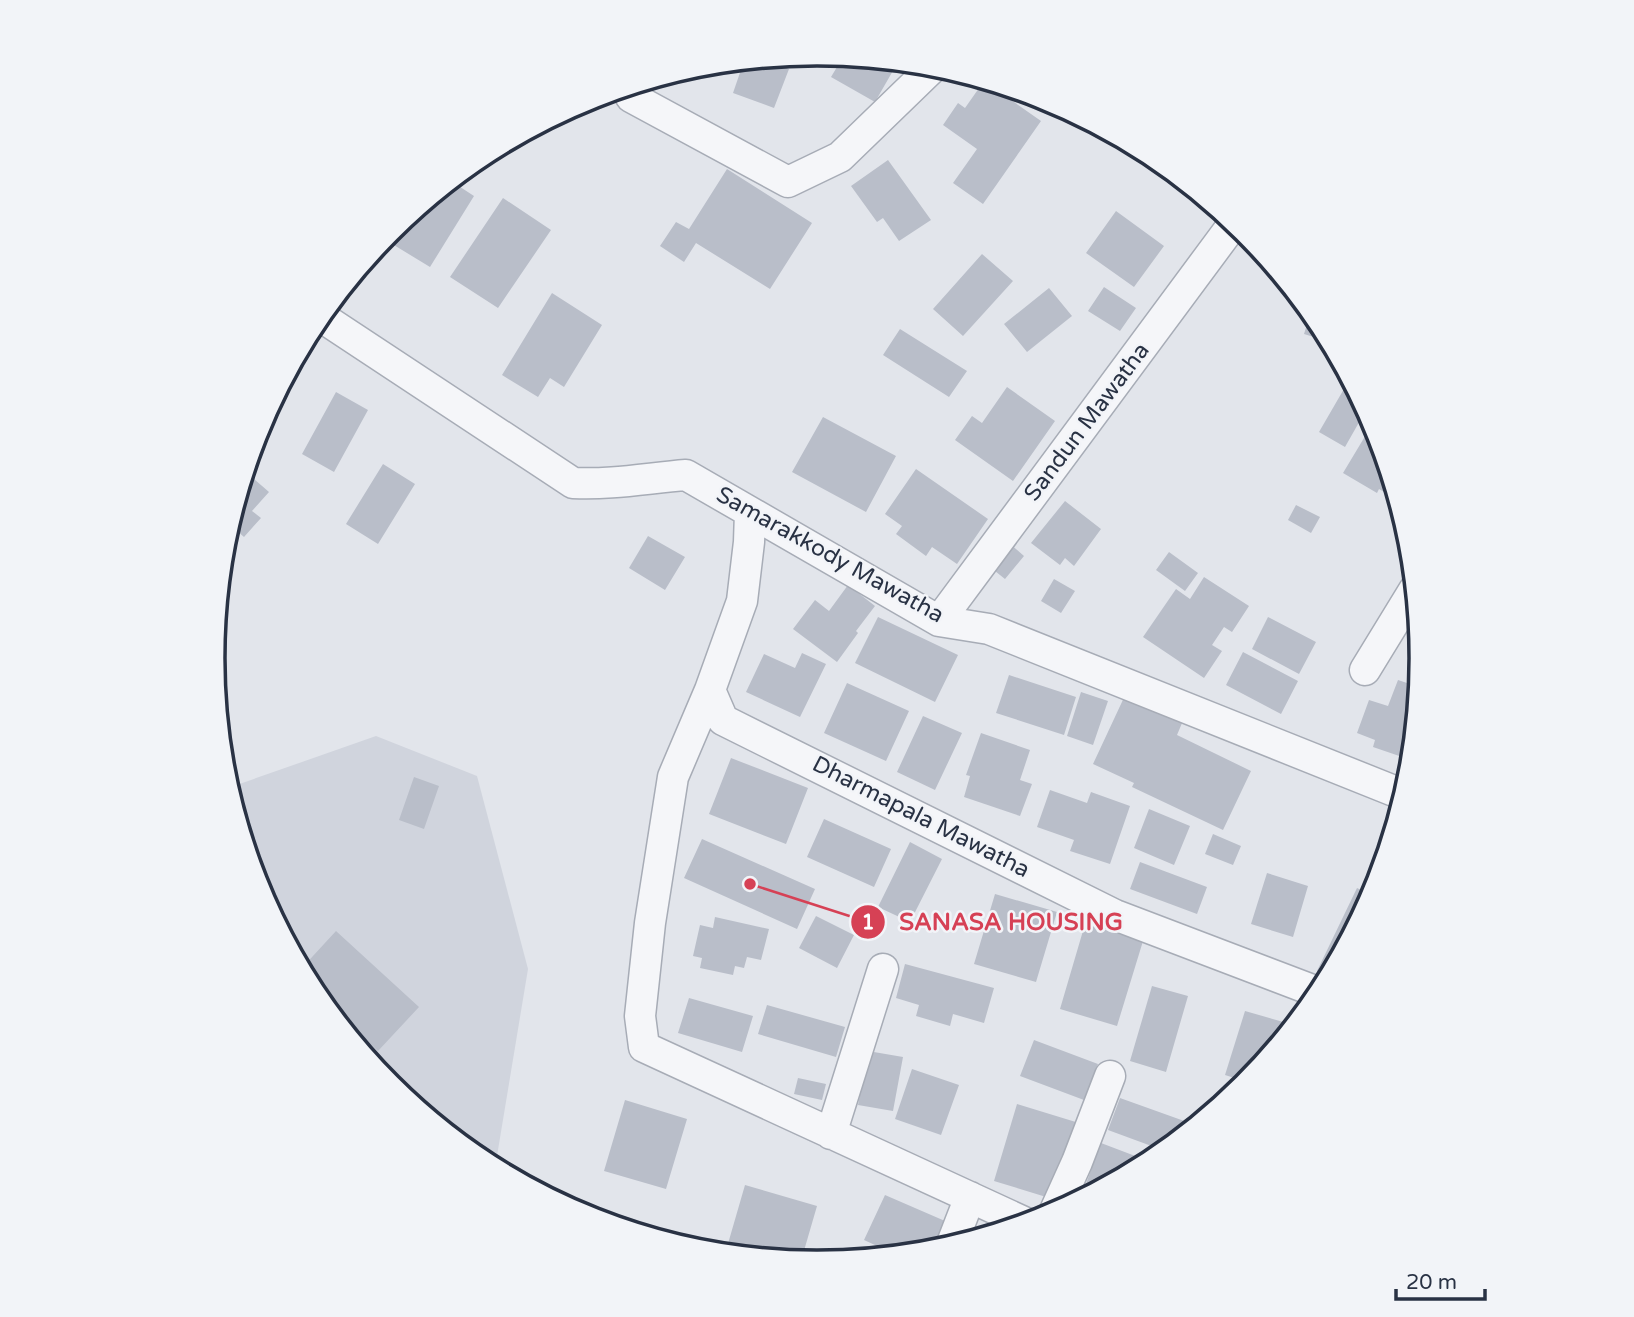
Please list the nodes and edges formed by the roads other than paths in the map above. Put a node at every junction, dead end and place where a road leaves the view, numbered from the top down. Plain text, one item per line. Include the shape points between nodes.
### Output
1 (923, 77) edge
2 (631, 97) edge
3 (1227, 232) edge
4 (330, 323) edge
5 (750, 512) junction
6 (1406, 604) edge
7 (939, 621) junction
8 (1365, 670) dead end
9 (710, 690) junction
10 (1394, 791) edge
11 (883, 969) dead end
12 (1308, 988) edge
13 (1110, 1076) dead end
14 (831, 1134) junction
15 (1061, 1197) edge
16 (970, 1198) junction
17 (1012, 1217) edge
18 (956, 1233) edge

1 - 2 street via 839,158 788,182
3 - 7 street, Sandun Mawatha
4 - 5 street, Samarakkody Mawatha via 573,484 605,485 686,475
5 - 7 street, Samarakkody Mawatha
5 - 9 street via 742,601
6 - 8 street
7 - 10 street, Samarakkody Mawatha via 989,629
9 - 12 street, Dharmapala Mawatha via 723,720 1115,915
9 - 14 street via 673,777 640,1016 644,1047
11 - 14 street
13 - 15 street
14 - 16 street
16 - 17 street
16 - 18 street

